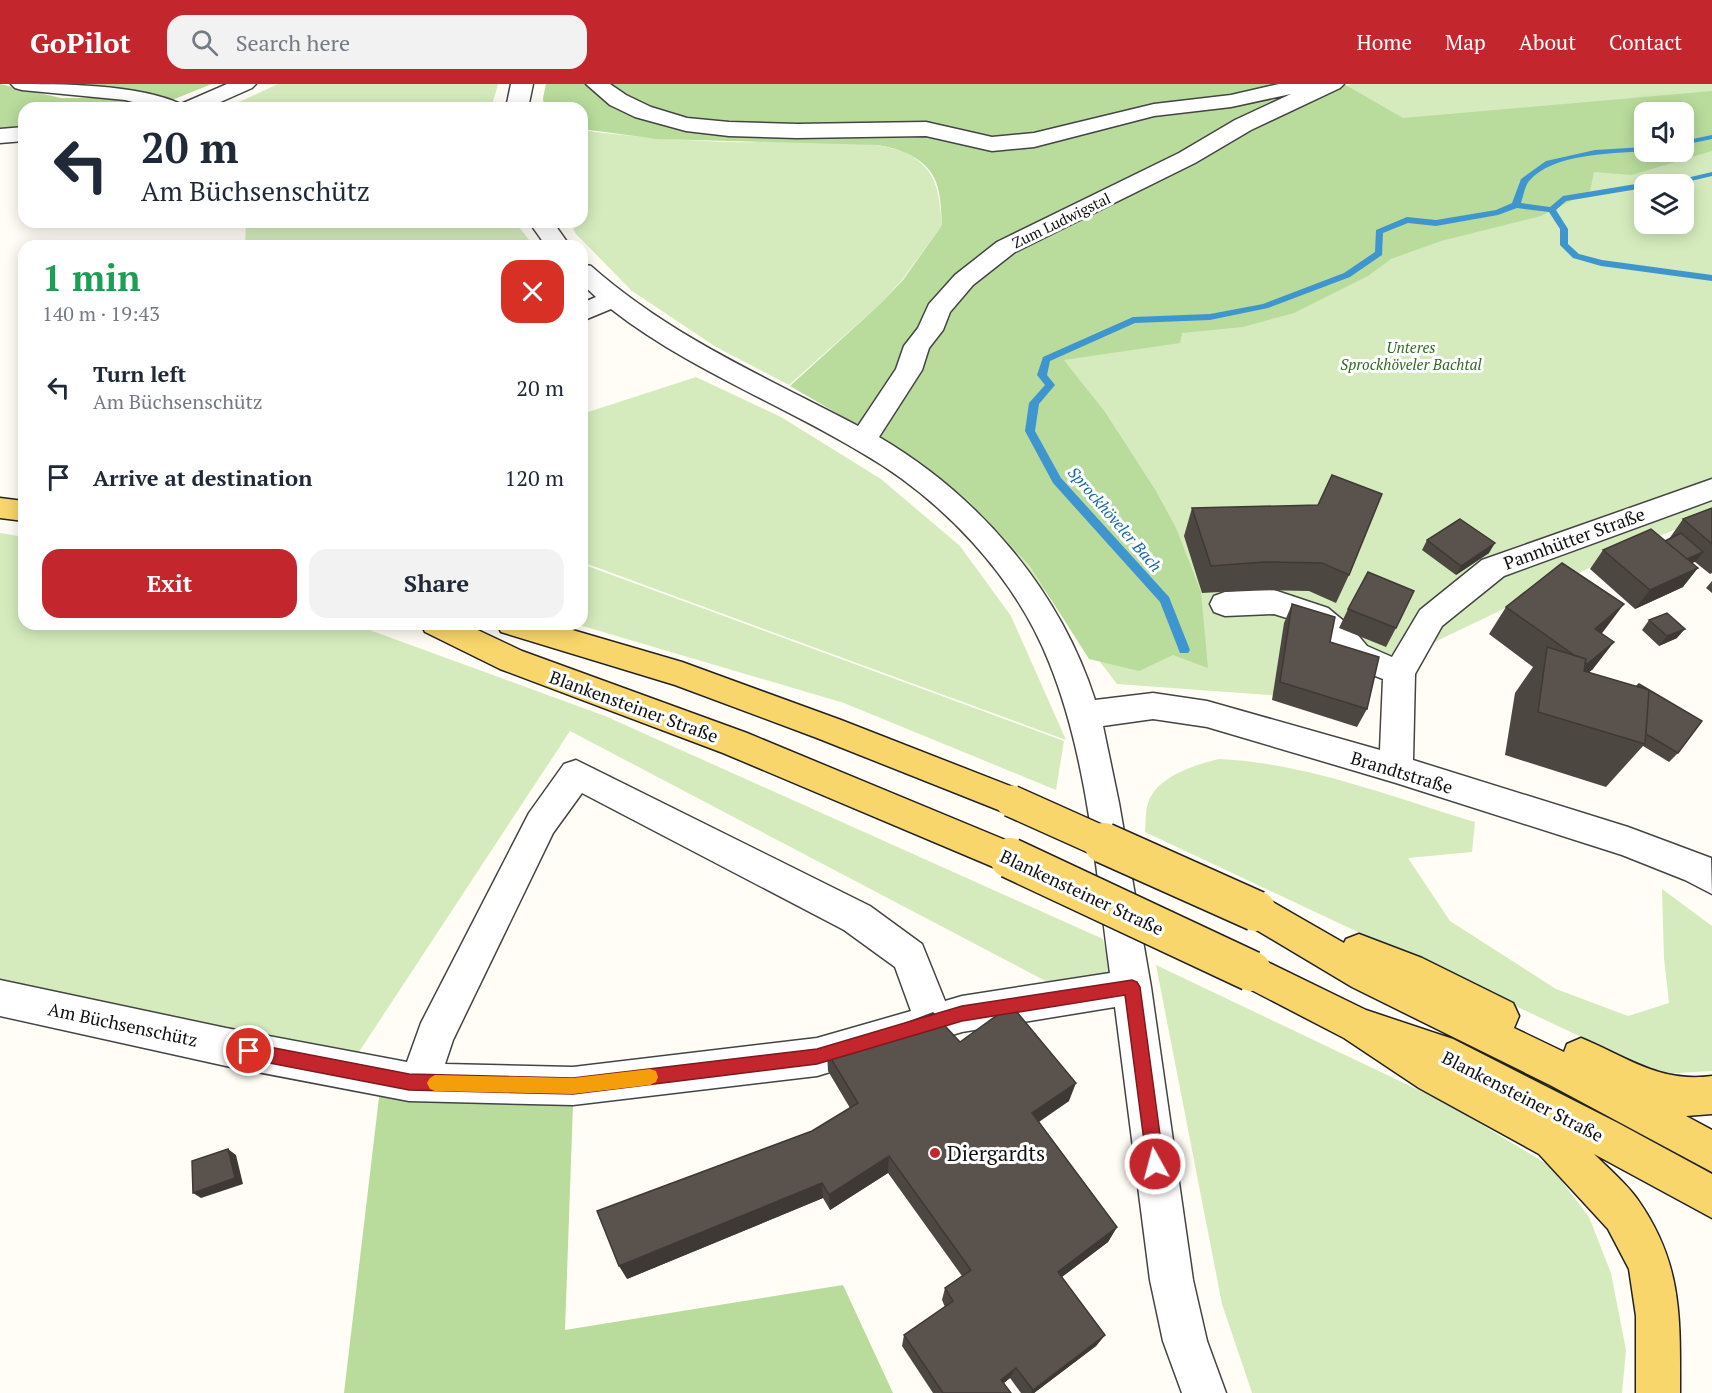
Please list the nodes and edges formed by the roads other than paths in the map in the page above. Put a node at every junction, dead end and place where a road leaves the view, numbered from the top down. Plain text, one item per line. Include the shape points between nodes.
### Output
1 (22, 84) edge
2 (245, 84) edge
3 (522, 84) edge
4 (597, 84) edge
5 (1307, 84) edge
6 (1333, 84) edge
7 (166, 102) edge
8 (203, 102) edge
9 (518, 102) edge
10 (18, 134) edge
11 (0, 136) edge
12 (588, 277) edge
13 (611, 299) junction
14 (588, 310) edge
15 (863, 440) junction
16 (1712, 489) edge
17 (0, 508) edge
18 (18, 510) edge
19 (1226, 604) dead end
20 (448, 630) edge
21 (532, 630) edge
22 (1399, 673) junction
23 (1084, 715) junction
24 (1396, 769) junction
25 (1712, 878) edge
26 (1256, 911) junction
27 (1132, 987) junction
28 (0, 998) edge
29 (934, 1022) junction
30 (1358, 1025) junction
31 (419, 1083) junction
32 (1712, 1095) edge
33 (1712, 1152) edge
34 (1712, 1197) edge
35 (1204, 1393) edge
36 (1658, 1393) edge

1 - 7 street
2 - 8 street
3 - 9 street
4 - 5 street via 643,112 686,124 797,131 926,129 992,144 1034,140 1154,110 1231,100
6 - 15 street, Zum Ludwigstal via 1243,125 1187,158 1006,247 964,280 938,310 930,330 917,346 909,370
10 - 11 street
12 - 13 street
13 - 14 street
13 - 15 street via 664,336
15 - 23 street via 906,467 976,529 1053,634
16 - 22 street, Pannhütter Straße via 1492,568 1431,618
17 - 18 main road
19 - 22 street via 1274,602 1317,616 1340,635 1356,656
20 - 30 main road, Blankensteiner Straße, bridge via 511,660 735,743 1010,858
21 - 26 main road, bridge via 682,675 829,729 1011,801
22 - 24 street, Pannhütter Straße
23 - 24 street, Brandtstraße via 1153,706 1207,714
23 - 27 street
24 - 25 street, Brandtstraße via 1628,842
26 - 32 main road via 1409,970 1616,1074 1669,1096
26 - 33 main road via 1365,975 1564,1072
27 - 29 street, Am Büchsenschütz via 962,1014
27 - 35 street via 1161,1209 1182,1325
28 - 31 street, Am Büchsenschütz via 226,1047
29 - 31 street, Am Büchsenschütz via 817,1057 573,1086
29 - 31 street via 909,956 856,918 576,774 541,823 435,1036
30 - 34 main road, Blankensteiner Straße via 1439,1052
30 - 36 main road via 1433,1075 1553,1140 1623,1214 1650,1264 1658,1316

